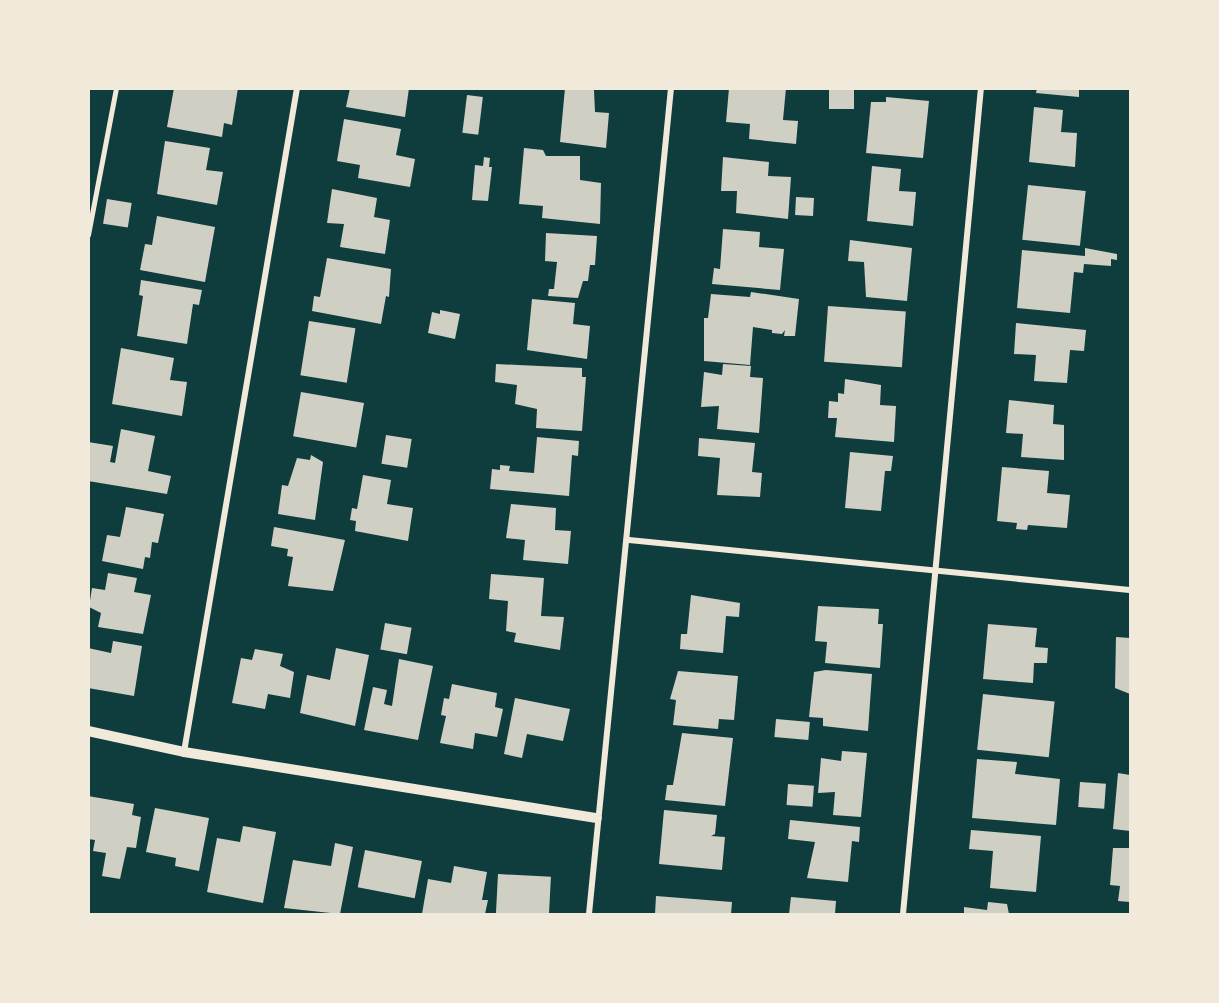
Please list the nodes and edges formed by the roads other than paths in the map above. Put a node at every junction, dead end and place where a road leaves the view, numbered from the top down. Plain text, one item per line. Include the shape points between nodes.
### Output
1 (116, 88) edge
2 (297, 88) edge
3 (671, 88) edge
4 (981, 88) edge
5 (88, 235) edge
6 (629, 540) junction
7 (937, 572) junction
8 (1131, 590) edge
9 (88, 731) edge
10 (184, 752) junction
11 (597, 818) junction
12 (589, 915) edge
13 (903, 915) edge

1 - 5 lane
2 - 10 street
3 - 6 street
4 - 7 street
6 - 7 street
6 - 11 street
7 - 8 street
7 - 13 street
9 - 10 street
10 - 11 street
11 - 12 street

